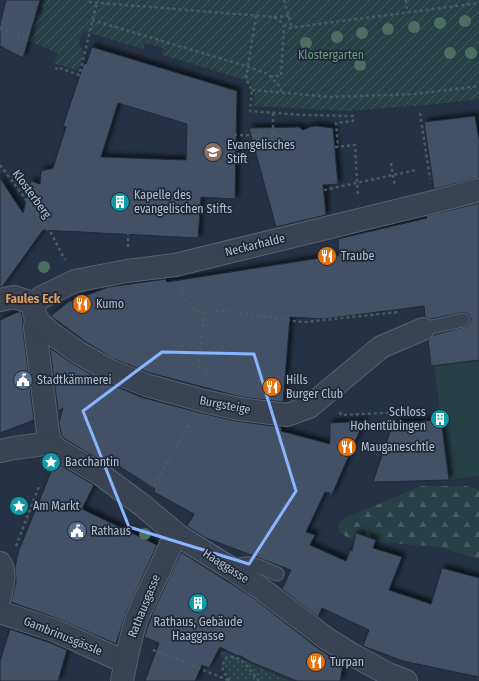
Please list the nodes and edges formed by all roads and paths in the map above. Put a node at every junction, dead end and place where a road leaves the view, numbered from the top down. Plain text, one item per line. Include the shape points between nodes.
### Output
1 (284, 0) edge
2 (406, 0) edge
3 (89, 2) dead end
4 (97, 2) junction
5 (479, 3) edge
6 (407, 12) junction
7 (256, 16) junction
8 (289, 16) junction
9 (274, 17) junction
10 (92, 20) junction
11 (284, 24) junction
12 (0, 28) edge
13 (292, 28) junction
14 (27, 37) dead end
15 (249, 67) junction
16 (56, 70) dead end
17 (270, 76) junction
18 (479, 86) edge
19 (252, 90) junction
20 (281, 92) junction
21 (273, 113) junction
22 (420, 113) dead end
23 (234, 135) dead end
24 (273, 136) junction
25 (284, 136) dead end
26 (391, 163) dead end
27 (0, 165) edge
28 (416, 170) dead end
29 (393, 176) junction
30 (356, 183) junction
31 (395, 189) dead end
32 (324, 190) dead end
33 (479, 190) edge
34 (358, 196) dead end
35 (433, 202) junction
36 (65, 260) dead end
37 (179, 281) dead end
38 (0, 300) edge
39 (36, 310) junction
40 (203, 312) junction
41 (378, 314) dead end
42 (463, 320) dead end
43 (423, 329) joint
44 (208, 369) dead end
45 (204, 401) junction
46 (405, 412) dead end
47 (341, 415) dead end
48 (52, 443) junction
49 (0, 451) edge
50 (40, 484) dead end
51 (142, 505) junction
52 (175, 533) junction
53 (232, 569) junction
54 (277, 574) dead end
55 (1, 579) edge
56 (0, 612) edge
57 (130, 641) junction
58 (124, 672) edge
59 (229, 681) edge
60 (259, 681) edge
61 (406, 681) edge

1 - 8 path
2 - 6 path
3 - 4 path
4 - 7 path
4 - 10 path
5 - 6 path
6 - 13 path
7 - 9 path
7 - 15 path
8 - 9 path
8 - 13 path
9 - 11 path
10 - 15 path
10 - 16 path via 79,75 57,67
11 - 13 path
11 - 17 path via 282,76
12 - 14 path
15 - 17 path
15 - 19 path via 246,79
17 - 20 path via 281,88
18 - 20 path via 415,94 331,98
19 - 20 path
19 - 21 path via 250,111
21 - 24 path
21 - 30 path via 353,116 353,121 336,123 336,147 355,145
22 - 35 path
23 - 24 path
24 - 25 path
26 - 29 path
27 - 36 path, Klosterberg via 51,234
28 - 29 path
29 - 30 path
29 - 31 path
30 - 32 path
30 - 34 path
33 - 35 street, Neckarhalde
35 - 39 street, Neckarhalde via 175,264 75,281 42,297
37 - 40 path via 185,300 197,311
38 - 39 street via 14,297
39 - 45 street, Burgsteige via 47,329 69,346 110,370 146,385
39 - 48 street via 34,328 48,433
40 - 41 path via 257,314 305,322
40 - 44 path via 199,367
42 - 43 lane
43 - 45 street, Burgsteige via 381,347 309,407 288,415 239,409
45 - 51 path
46 - 47 path
48 - 49 street
48 - 51 street, Haaggasse
50 - 55 path
51 - 52 street, Haaggasse
52 - 53 street, Haaggasse
52 - 57 street, Rathausgasse
53 - 54 lane via 246,563
53 - 61 street, Haaggasse via 328,639 388,674
56 - 58 street, Gambrinusgässle via 56,631
57 - 58 street, Rathausgasse
57 - 59 path
59 - 60 path via 222,671 222,665 230,656 244,661

